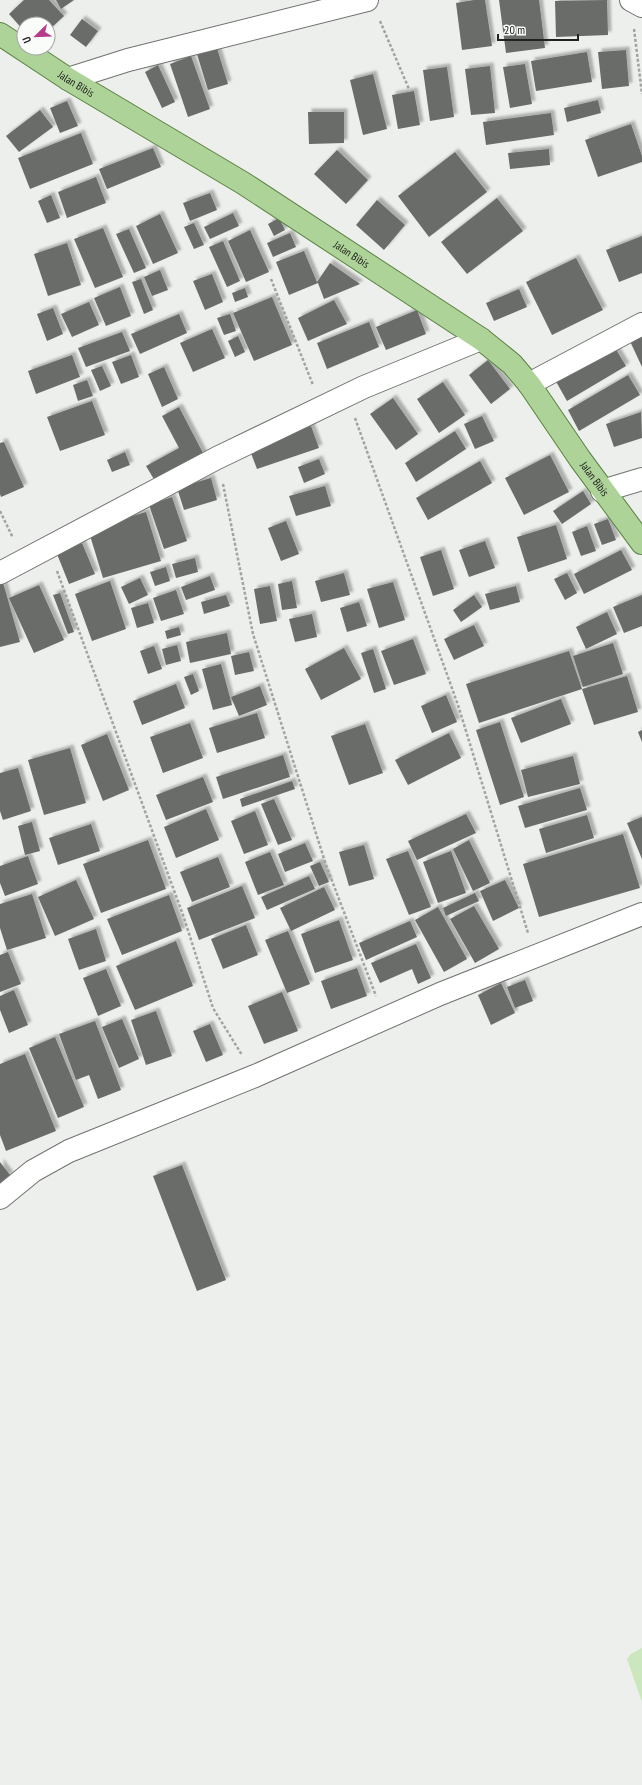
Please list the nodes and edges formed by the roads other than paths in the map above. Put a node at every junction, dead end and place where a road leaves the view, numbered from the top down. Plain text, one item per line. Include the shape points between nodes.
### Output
1 (631, 0) edge
2 (642, 6) edge
3 (372, 7) edge
4 (0, 34) edge
5 (68, 79) junction
6 (642, 324) edge
7 (481, 339) junction
8 (529, 384) junction
9 (642, 479) edge
10 (602, 491) junction
11 (642, 543) edge
12 (0, 573) edge
13 (642, 914) edge
14 (0, 1198) edge

1 - 2 street
3 - 5 street via 128,60
4 - 5 main road, Jalan Bibis
5 - 7 main road, Jalan Bibis via 243,183
6 - 8 street
7 - 8 main road, Jalan Bibis via 512,364
7 - 12 street via 364,386 217,458
8 - 10 main road, Jalan Bibis
9 - 10 street
10 - 11 main road, Jalan Bibis
13 - 14 street via 440,994 255,1076 69,1151 33,1171

